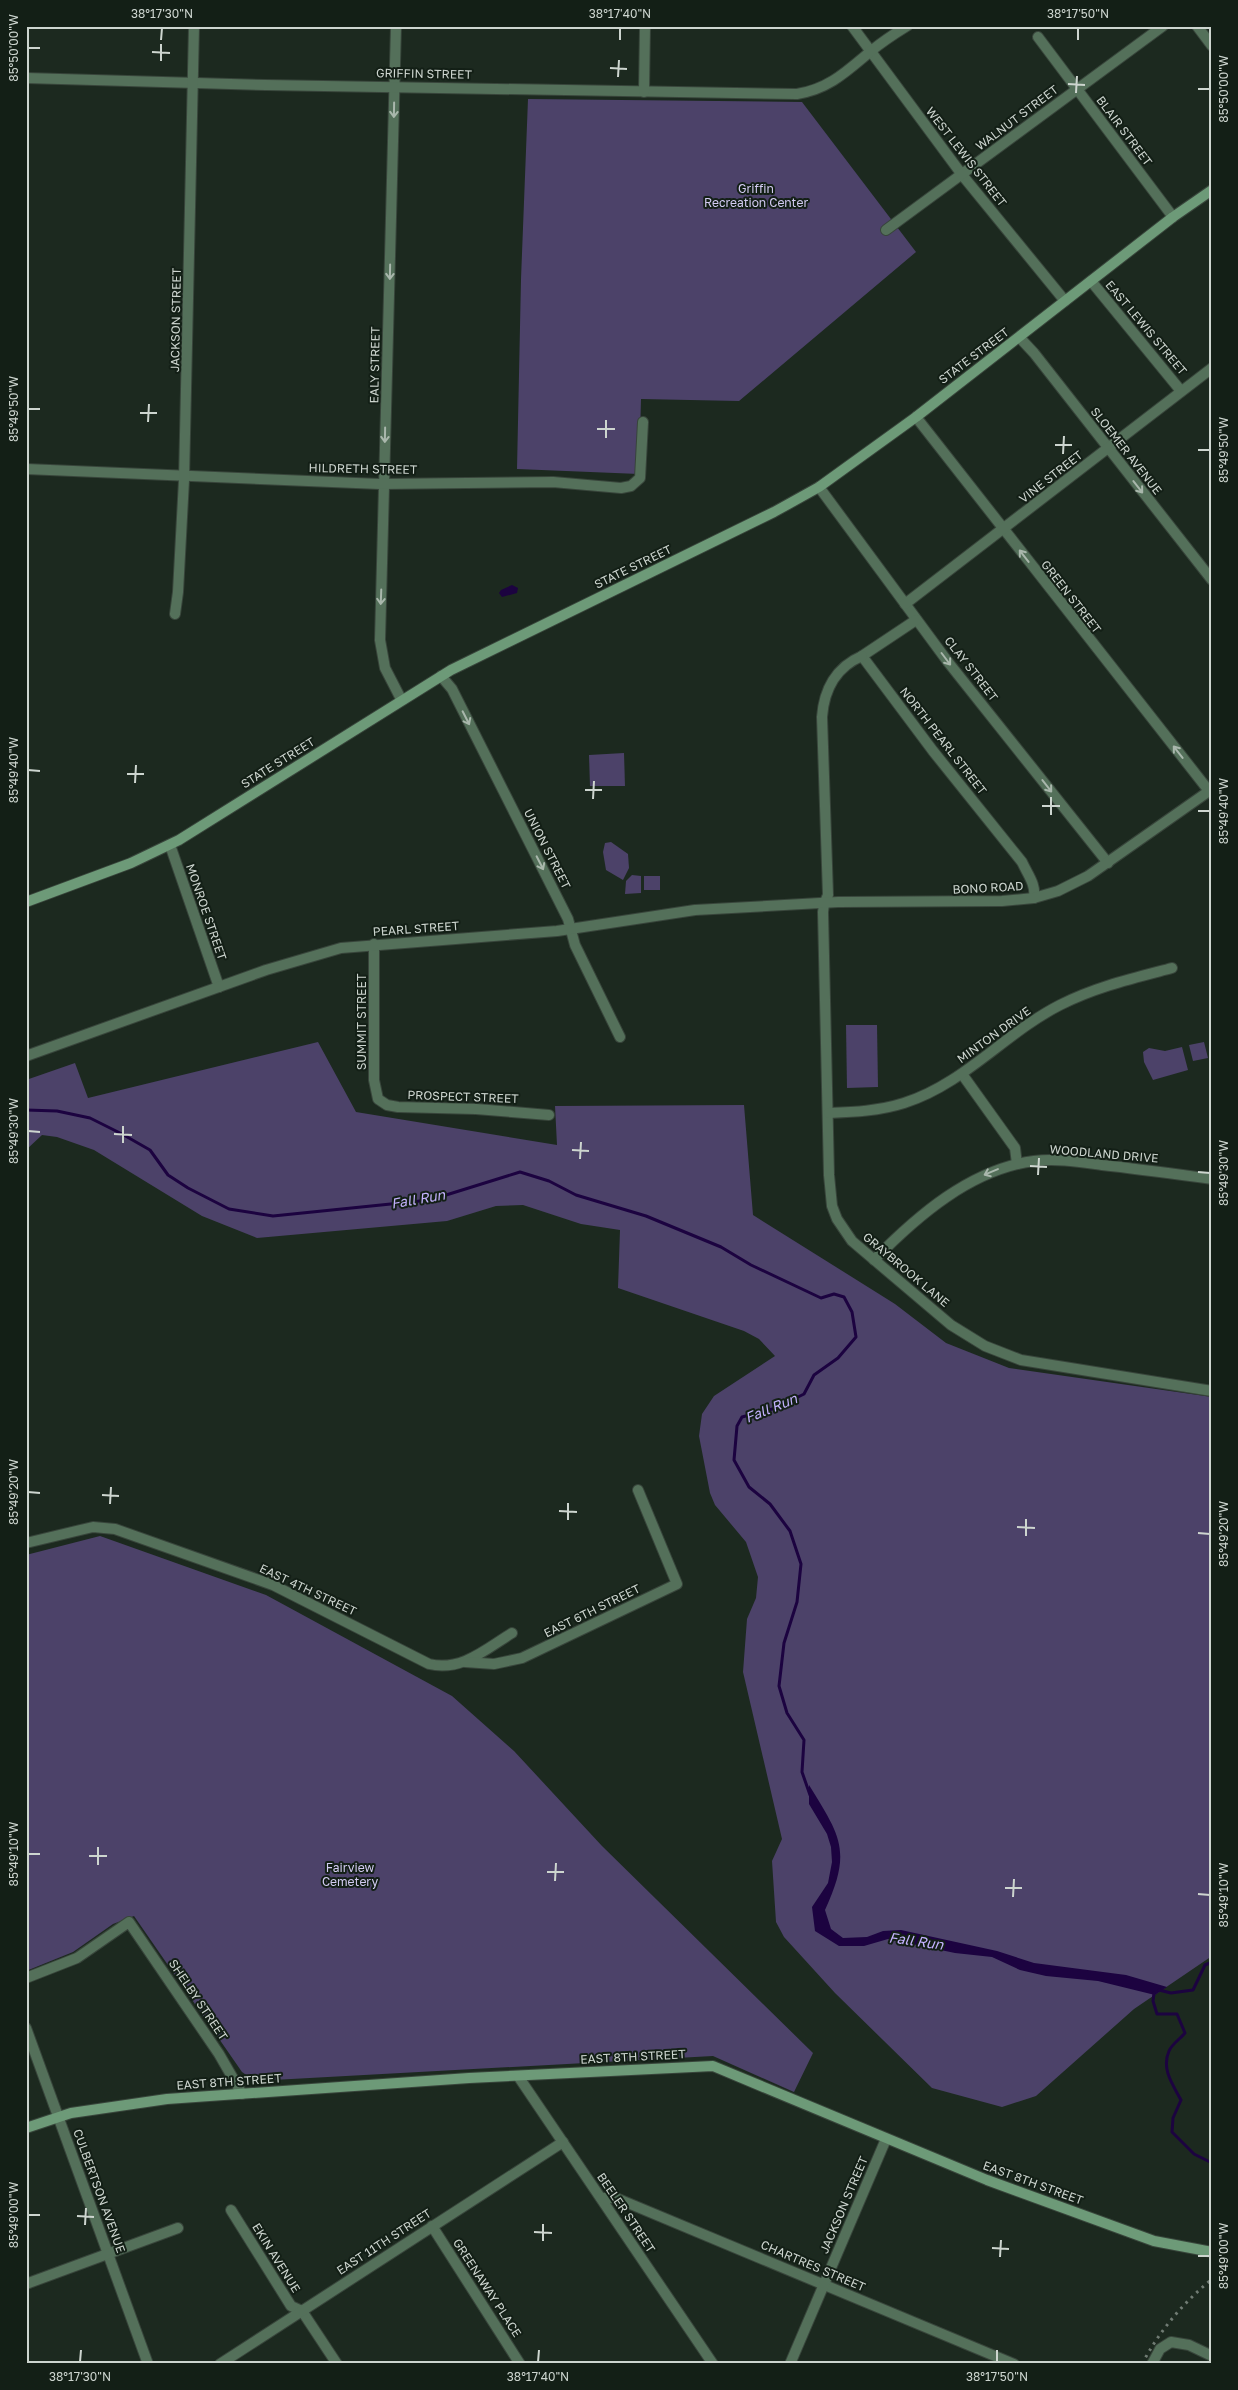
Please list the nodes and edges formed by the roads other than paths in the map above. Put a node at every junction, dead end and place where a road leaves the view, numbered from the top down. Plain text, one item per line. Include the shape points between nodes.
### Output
1 (194, 26) edge
2 (396, 26) edge
3 (645, 26) edge
4 (852, 26) edge
5 (906, 26) edge
6 (1163, 26) edge
7 (1197, 26) edge
8 (1038, 38) dead end
9 (1212, 46) edge
10 (870, 52) junction
11 (26, 78) edge
12 (194, 82) junction
13 (394, 86) junction
14 (1077, 89) junction
15 (644, 92) junction
16 (963, 176) junction
17 (1212, 190) edge
18 (1172, 217) junction
19 (886, 230) dead end
20 (1091, 281) junction
21 (1065, 301) junction
22 (1020, 338) junction
23 (1211, 371) edge
24 (1181, 391) junction
25 (916, 417) junction
26 (643, 422) dead end
27 (1108, 448) junction
28 (26, 469) edge
29 (184, 477) junction
30 (384, 484) junction
31 (819, 487) junction
32 (1003, 528) junction
33 (1212, 580) edge
34 (905, 604) junction
35 (175, 614) dead end
36 (916, 620) junction
37 (862, 656) junction
38 (441, 676) junction
39 (402, 699) junction
40 (1210, 789) edge
41 (170, 845) junction
42 (1108, 863) junction
43 (1034, 898) junction
44 (26, 902) edge
45 (824, 904) junction
46 (572, 928) junction
47 (374, 944) junction
48 (1172, 968) dead end
49 (219, 987) junction
50 (620, 1037) dead end
51 (26, 1056) edge
52 (962, 1074) junction
53 (378, 1099) joint
54 (829, 1114) junction
55 (549, 1115) dead end
56 (1017, 1164) junction
57 (1212, 1179) edge
58 (874, 1260) junction
59 (1212, 1391) edge
60 (638, 1490) dead end
61 (26, 1543) edge
62 (512, 1633) dead end
63 (464, 1662) junction
64 (26, 1978) edge
65 (26, 2028) edge
66 (518, 2076) junction
67 (242, 2094) junction
68 (58, 2115) junction
69 (26, 2128) edge
70 (886, 2139) junction
71 (563, 2142) junction
72 (601, 2198) junction
73 (231, 2210) dead end
74 (432, 2226) junction
75 (178, 2228) dead end
76 (1212, 2252) edge
77 (108, 2254) junction
78 (26, 2284) edge
79 (824, 2284) junction
80 (302, 2311) junction
81 (1212, 2356) edge
82 (148, 2364) edge
83 (220, 2364) edge
84 (337, 2364) edge
85 (520, 2364) edge
86 (713, 2364) edge
87 (790, 2364) edge
88 (1014, 2364) edge
89 (1152, 2364) edge

1 - 12 street, JACKSON STREET
2 - 13 street, EALY STREET
3 - 15 street
4 - 10 street, WEST LEWIS STREET
5 - 10 street
6 - 14 street, WALNUT STREET
7 - 9 street
8 - 14 street, BLAIR STREET
10 - 15 street, GRIFFIN STREET via 821,89 797,94
10 - 16 street, WEST LEWIS STREET
11 - 12 street, GRIFFIN STREET
12 - 13 street, GRIFFIN STREET
12 - 29 street, JACKSON STREET
13 - 15 street, GRIFFIN STREET
13 -> 30 street, EALY STREET
14 - 16 street, WALNUT STREET
14 - 18 street, BLAIR STREET
16 - 19 street, WALNUT STREET
16 - 21 street, WEST LEWIS STREET
17 - 18 main road, STATE STREET
18 - 20 main road, STATE STREET
20 - 21 main road, STATE STREET
20 - 24 street, EAST LEWIS STREET
21 - 22 main road, STATE STREET
22 - 25 main road, STATE STREET
22 - 27 street, SLOEMER AVENUE
23 - 24 street, VINE STREET
24 - 27 street, VINE STREET
25 - 31 main road, STATE STREET
25 - 32 street, GREEN STREET
26 - 30 street, HILDRETH STREET via 641,474 638,481 627,487 553,482
27 - 32 street, VINE STREET
27 -> 33 street, SLOEMER AVENUE
28 - 29 street, HILDRETH STREET
29 - 30 street, HILDRETH STREET
29 - 35 street, JACKSON STREET
30 -> 39 street, EALY STREET via 380,640 385,668
31 - 34 street, CLAY STREET
31 - 38 main road, STATE STREET
32 - 34 street, VINE STREET
40 -> 32 street, GREEN STREET
34 - 36 street, CLAY STREET
36 - 37 street
36 -> 42 street, CLAY STREET
37 - 43 street, NORTH PEARL STREET via 1022,862 1036,890
37 - 45 street, GRAYBROOK LANE via 839,672 829,685 823,702 828,895
38 - 39 main road, STATE STREET
38 -> 46 street, UNION STREET via 452,689
39 - 41 main road, STATE STREET
40 - 42 street, BONO ROAD
41 - 44 main road, STATE STREET
41 - 49 street, MONROE STREET
42 - 43 street, BONO ROAD via 1058,891
43 - 45 street, BONO ROAD via 1002,902
45 - 46 street, PEARL STREET via 691,910
45 - 54 street, GRAYBROOK LANE
46 - 47 street, PEARL STREET
46 - 50 street, UNION STREET via 587,972
47 - 49 street, PEARL STREET via 328,950
47 - 53 street, SUMMIT STREET via 374,1049
48 - 52 street, MINTON DRIVE via 1106,986 1061,1005
49 - 51 street, PEARL STREET
52 - 54 street, MINTON DRIVE via 905,1103
52 - 56 street via 1015,1148
53 - 55 street, PROSPECT STREET via 398,1107 485,1109
54 - 58 street, GRAYBROOK LANE via 832,1206 848,1236
56 - 57 street, WOODLAND DRIVE via 1063,1161
56 -> 58 street, WOODLAND DRIVE via 978,1178 951,1194
58 - 59 street, GRAYBROOK LANE via 951,1325 1002,1354 1044,1364
60 - 63 street, EAST 6TH STREET via 677,1584 518,1659 494,1664
61 - 63 street, EAST 4TH STREET via 93,1527 115,1529 273,1585 429,1664 445,1666
62 - 63 street, EAST 4TH STREET
64 - 67 street, SHELBY STREET via 77,1958 129,1922 219,2054
65 - 68 street, CULBERTSON AVENUE
66 - 67 main road, EAST 8TH STREET
66 - 70 main road, EAST 8TH STREET via 713,2066
66 - 71 street, BEELER STREET
67 - 68 main road, EAST 8TH STREET via 167,2098
68 - 69 main road, EAST 8TH STREET
68 - 77 street, CULBERTSON AVENUE
70 - 76 main road, EAST 8TH STREET via 1154,2241
70 - 79 street, JACKSON STREET
71 - 72 street, BEELER STREET
71 - 74 street, EAST 11TH STREET
72 - 79 street, CHARTRES STREET via 616,2198
72 - 86 street, BEELER STREET
73 - 80 street, EKIN AVENUE via 291,2306
74 - 80 street, EAST 11TH STREET
74 - 85 street, GREENAWAY PLACE
75 - 77 street
77 - 78 street
77 - 82 street, CULBERTSON AVENUE
79 - 87 street, JACKSON STREET
79 - 88 street, CHARTRES STREET
80 - 83 street, EAST 11TH STREET
80 - 84 street, EKIN AVENUE
81 - 89 street via 1189,2345 1171,2342 1160,2348

